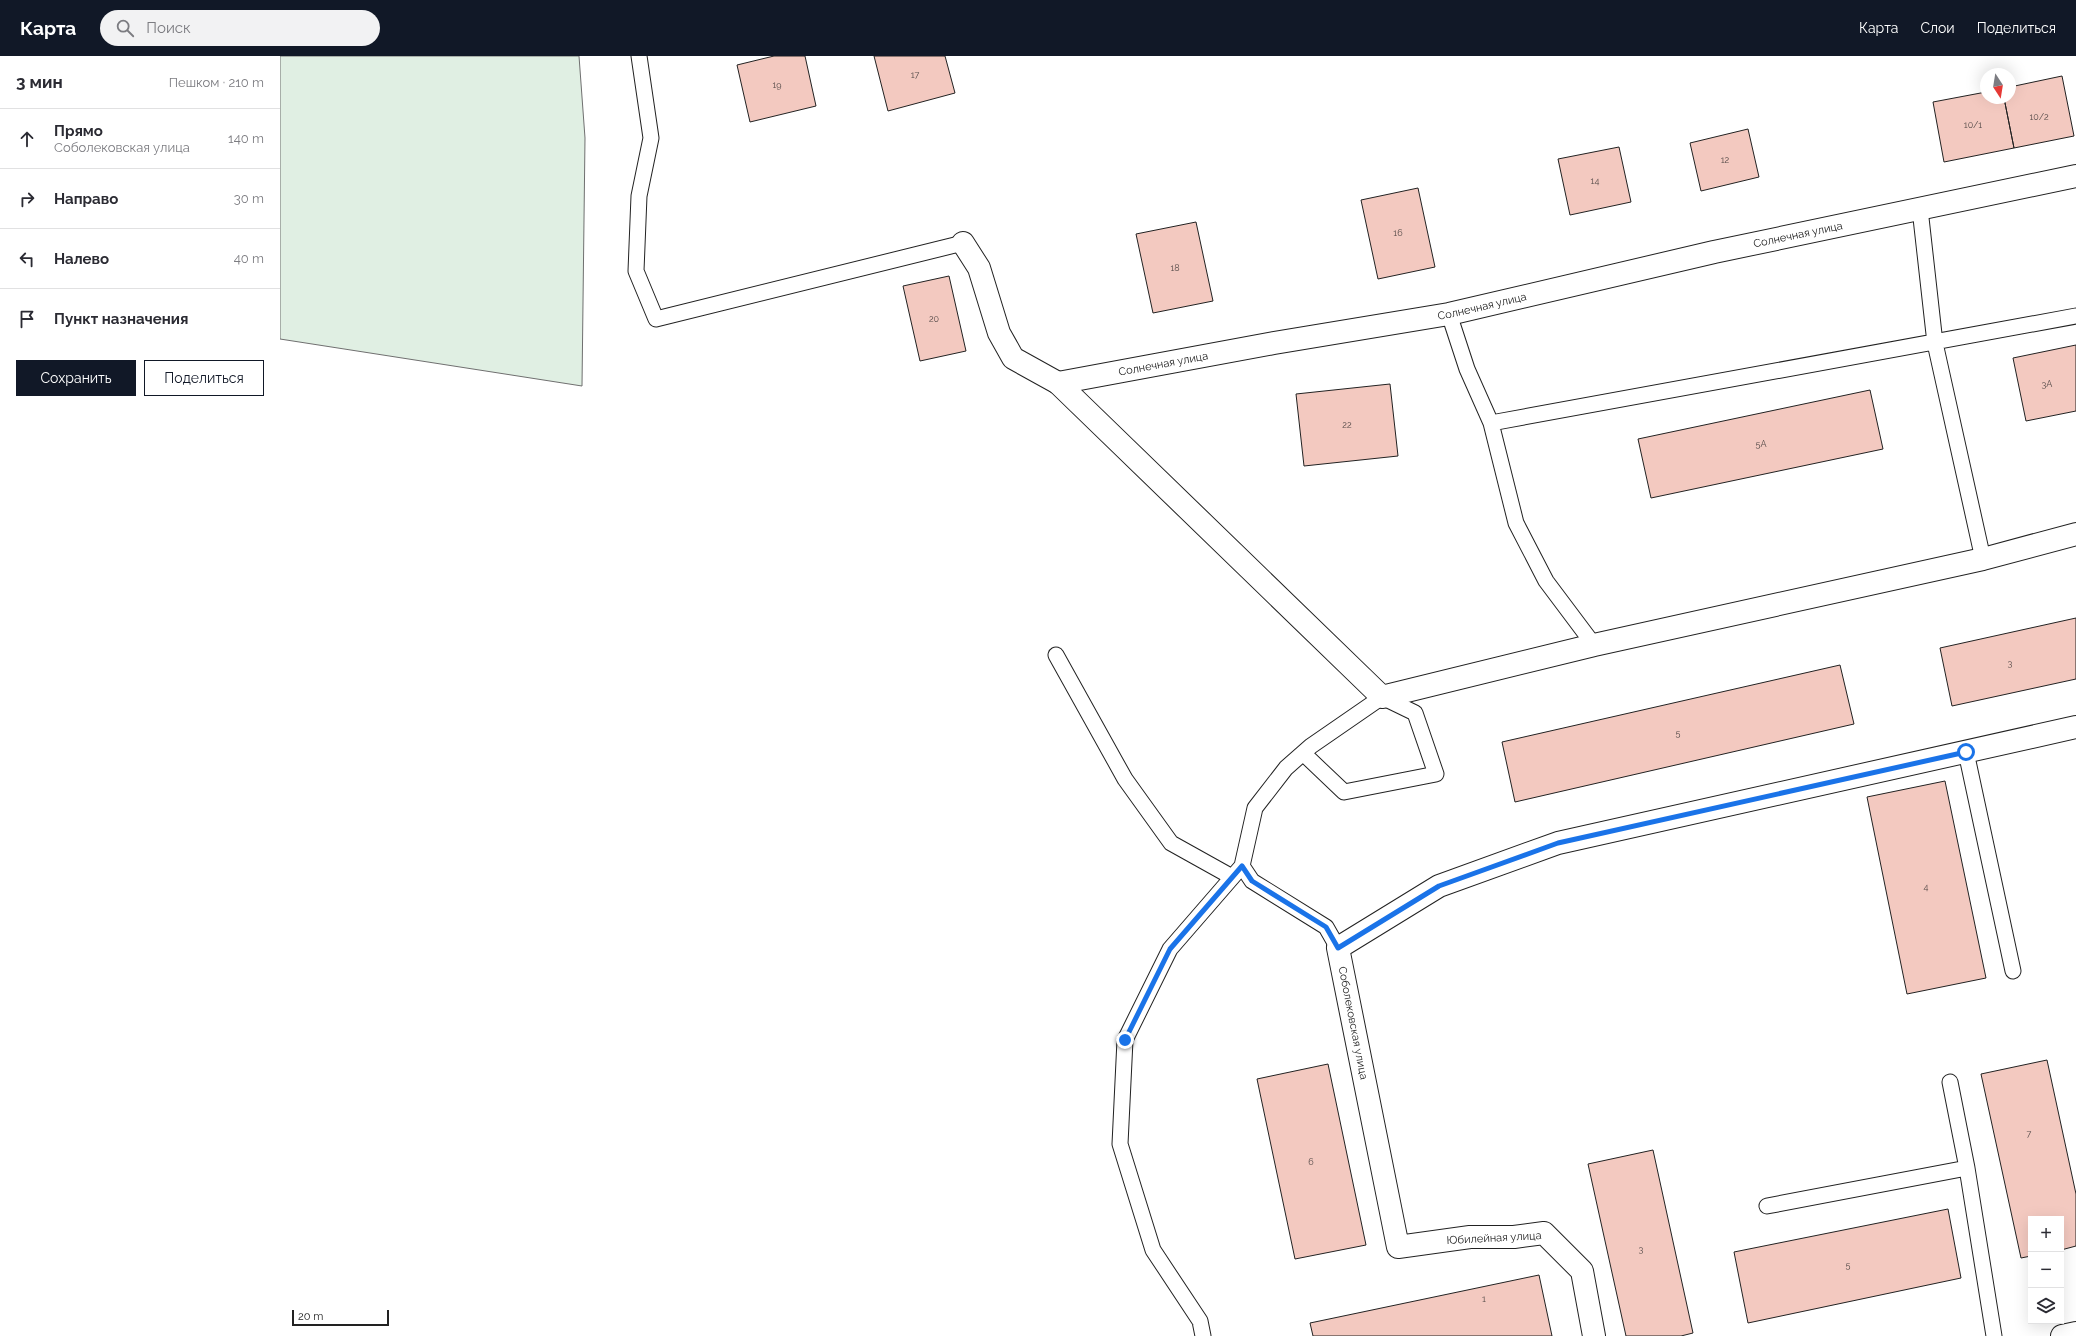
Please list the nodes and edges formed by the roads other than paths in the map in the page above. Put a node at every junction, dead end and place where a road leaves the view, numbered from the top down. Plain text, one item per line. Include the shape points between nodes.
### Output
1 (639, 56) edge
2 (2076, 176) edge
3 (1920, 209) junction
4 (963, 243) joint
5 (1449, 314) junction
6 (2076, 316) edge
7 (1935, 343) junction
8 (1058, 383) junction
9 (1491, 423) junction
10 (2076, 534) edge
11 (1983, 559) junction
12 (1594, 645) junction
13 (1056, 655) dead end
14 (1382, 697) junction
15 (2076, 727) edge
16 (1966, 752) junction
17 (1303, 753) junction
18 (1242, 866) junction
19 (1232, 877) junction
20 (1338, 948) junction
21 (2013, 971) dead end
22 (1950, 1082) dead end
23 (1967, 1168) junction
24 (1767, 1206) dead end
25 (1398, 1247) joint
26 (2076, 1333) edge
27 (1203, 1336) edge
28 (1594, 1336) edge
29 (1994, 1336) edge
30 (2062, 1336) edge

1 - 4 lane via 651,138 639,196 636,271 656,319
2 - 3 street, Солнечная улица
3 - 5 street, Солнечная улица via 1714,252
3 - 7 lane
4 - 8 street via 979,268 999,333 1013,358
5 - 8 street, Солнечная улица via 1274,342
5 - 9 lane via 1467,369
6 - 7 lane
7 - 9 lane
7 - 11 lane
8 - 14 street
9 - 12 lane via 1516,523 1546,581
10 - 11 street
11 - 12 street
12 - 14 street
13 - 19 lane via 1125,779 1171,843
14 - 17 lane
14 - 17 lane via 1415,713 1436,774 1344,792
15 - 16 street
16 - 20 street via 1558,843 1439,886
16 - 21 lane
17 - 18 lane via 1286,768 1255,808
18 - 19 lane
18 - 20 lane via 1252,881 1326,927
19 - 27 lane via 1170,949 1125,1040 1120,1144 1153,1250 1200,1321
20 - 25 street, Соболековская улица
22 - 23 lane
23 - 24 lane
23 - 29 lane
25 - 28 street, Юбилейная улица via 1470,1237 1514,1237 1544,1233 1582,1271
26 - 30 street

